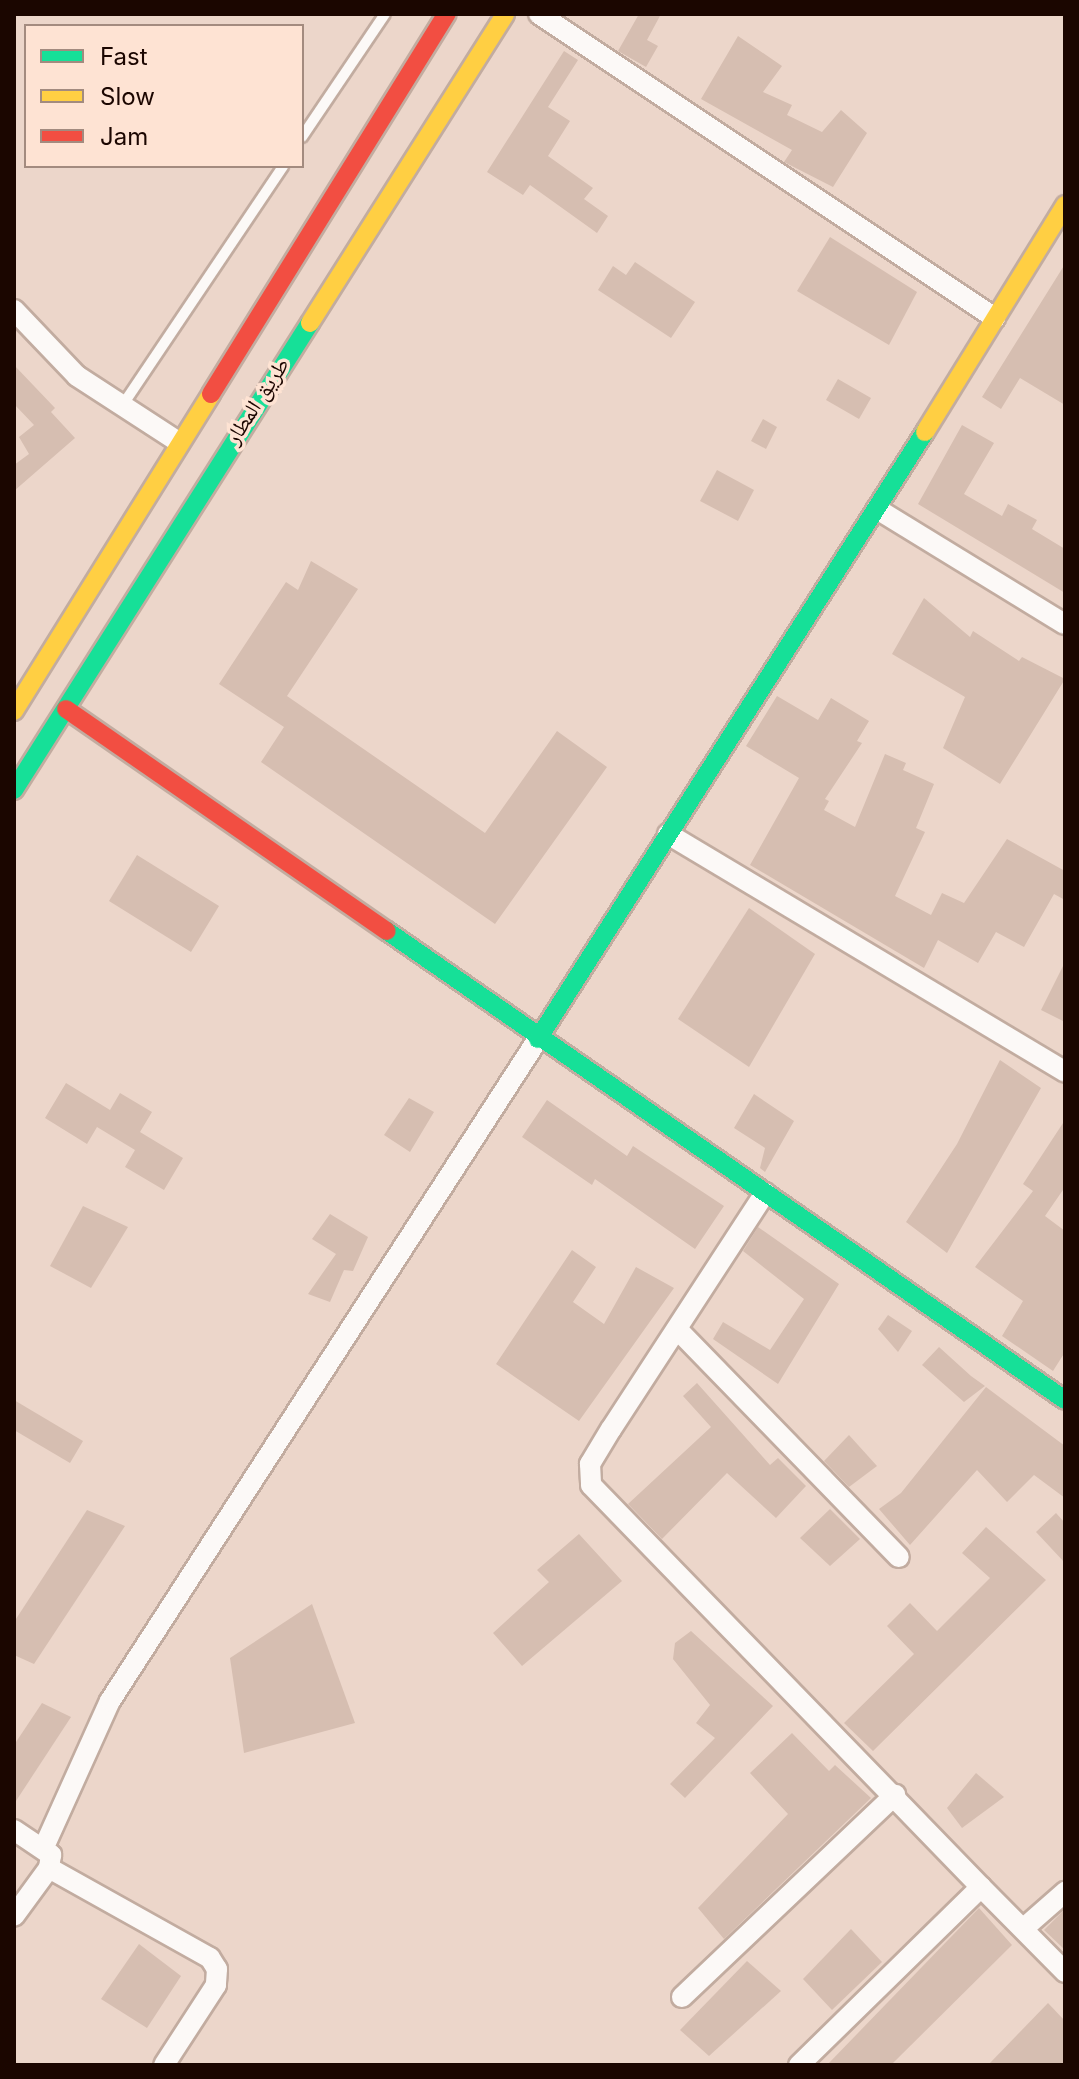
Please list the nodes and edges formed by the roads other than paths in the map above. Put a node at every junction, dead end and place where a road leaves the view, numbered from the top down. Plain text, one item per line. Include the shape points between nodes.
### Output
1 (385, 14) edge
2 (447, 14) edge
3 (505, 14) edge
4 (539, 14) edge
5 (304, 134) edge
6 (282, 168) edge
7 (1065, 205) edge
8 (14, 310) edge
9 (995, 318) junction
10 (122, 406) junction
11 (177, 441) junction
12 (877, 509) junction
13 (1065, 624) edge
14 (66, 709) junction
15 (14, 711) edge
16 (14, 790) edge
17 (668, 834) junction
18 (538, 1039) junction
19 (1065, 1072) edge
20 (765, 1193) junction
21 (677, 1329) junction
22 (1065, 1400) edge
23 (899, 1557) dead end
24 (895, 1795) junction
25 (14, 1830) edge
26 (44, 1847) junction
27 (49, 1868) junction
28 (981, 1887) junction
29 (1065, 1892) edge
30 (14, 1916) edge
31 (1024, 1928) junction
32 (1065, 1972) edge
33 (682, 1997) dead end
34 (164, 2065) edge
35 (799, 2065) edge

1 - 5 lane
2 - 11 main road, طريق المطار
3 - 14 main road, طريق المطار
4 - 9 street
6 - 10 lane
7 - 9 main road
8 - 10 street via 77,376
9 - 12 main road
10 - 11 street
11 - 15 main road, طريق المطار
12 - 13 street
12 - 17 main road
14 - 16 main road, طريق المطار
14 - 18 main road
17 - 18 main road
17 - 19 street
18 - 20 main road
18 - 26 street via 110,1701
20 - 21 street
20 - 22 main road
21 - 23 street
21 - 24 street via 590,1464 591,1485
24 - 28 street
24 - 33 street
25 - 26 street
26 - 27 street via 51,1855
27 - 30 street
27 - 34 street via 210,1958 217,1969 216,1985
28 - 31 street
28 - 35 street
29 - 31 street
31 - 32 street

